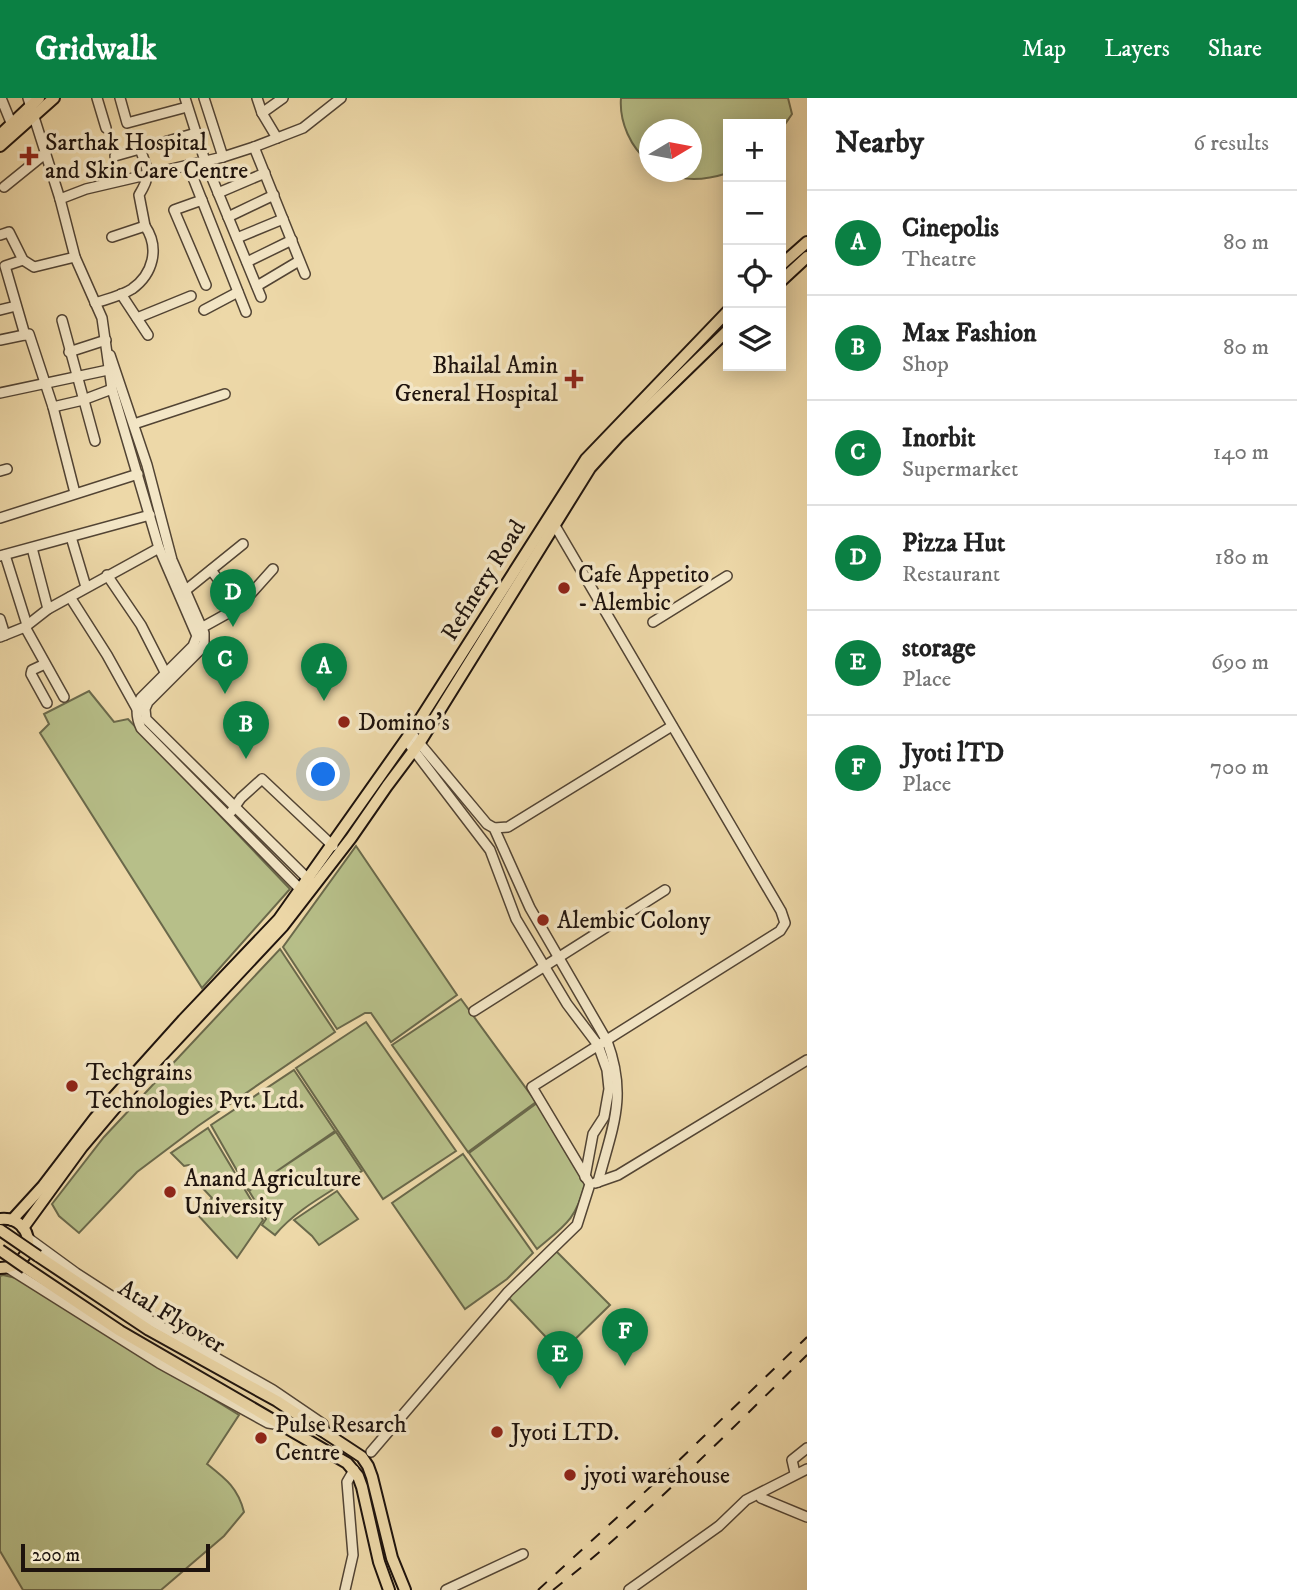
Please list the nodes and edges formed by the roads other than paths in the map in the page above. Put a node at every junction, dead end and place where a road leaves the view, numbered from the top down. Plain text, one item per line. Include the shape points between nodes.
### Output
1 (1, 98) edge
2 (54, 98) edge
3 (97, 98) edge
4 (120, 98) edge
5 (204, 98) edge
6 (257, 98) edge
7 (282, 98) edge
8 (341, 98) edge
9 (186, 102) edge
10 (33, 104) edge
11 (262, 113) junction
12 (12, 125) junction
13 (106, 128) dead end
14 (196, 133) junction
15 (0, 135) edge
16 (277, 138) junction
17 (0, 146) edge
18 (254, 147) junction
19 (140, 149) junction
20 (46, 153) junction
21 (115, 156) dead end
22 (223, 157) junction
23 (205, 161) junction
24 (188, 165) junction
25 (265, 173) junction
26 (149, 174) junction
27 (4, 187) dead end
28 (218, 193) junction
29 (274, 195) junction
30 (60, 199) junction
31 (202, 200) junction
32 (228, 217) junction
33 (284, 219) junction
34 (145, 226) junction
35 (0, 235) edge
36 (111, 237) dead end
37 (237, 238) junction
38 (292, 240) junction
39 (807, 242) edge
40 (75, 257) junction
41 (807, 257) edge
42 (23, 260) junction
43 (299, 261) junction
44 (786, 261) edge
45 (247, 262) junction
46 (3, 274) edge
47 (305, 274) dead end
48 (786, 276) edge
49 (206, 285) dead end
50 (257, 286) junction
51 (238, 292) junction
52 (121, 294) junction
53 (191, 296) dead end
54 (261, 297) dead end
55 (95, 303) junction
56 (16, 306) junction
57 (0, 310) edge
58 (204, 310) dead end
59 (246, 312) dead end
60 (723, 317) edge
61 (137, 318) junction
62 (62, 320) dead end
63 (25, 335) junction
64 (148, 335) dead end
65 (723, 335) edge
66 (0, 340) edge
67 (106, 340) junction
68 (108, 350) junction
69 (69, 352) junction
70 (108, 370) junction
71 (77, 378) junction
72 (43, 382) junction
73 (112, 389) junction
74 (0, 393) edge
75 (225, 394) dead end
76 (83, 400) junction
77 (53, 407) junction
78 (134, 424) junction
79 (95, 441) dead end
80 (138, 474) junction
81 (75, 493) junction
82 (150, 515) junction
83 (0, 518) edge
84 (549, 528) junction
85 (71, 537) junction
86 (243, 544) dead end
87 (32, 548) junction
88 (159, 548) junction
89 (2, 556) edge
90 (273, 569) dead end
91 (211, 570) junction
92 (107, 575) junction
93 (727, 576) dead end
94 (86, 587) junction
95 (186, 590) junction
96 (70, 597) junction
97 (239, 607) junction
98 (48, 609) junction
99 (0, 619) edge
100 (653, 622) dead end
101 (26, 626) junction
102 (203, 627) junction
103 (2, 636) edge
104 (45, 664) junction
105 (167, 676) junction
106 (64, 697) dead end
107 (47, 703) dead end
108 (137, 709) junction
109 (672, 726) junction
110 (409, 736) junction
111 (417, 746) junction
112 (234, 808) junction
113 (229, 817) junction
114 (494, 828) junction
115 (333, 846) junction
116 (306, 877) junction
117 (315, 886) junction
118 (665, 890) dead end
119 (302, 892) junction
120 (559, 958) junction
121 (545, 967) junction
122 (474, 1011) dead end
123 (602, 1043) junction
124 (807, 1060) edge
125 (79, 1145) junction
126 (591, 1181) junction
127 (0, 1219) edge
128 (12, 1220) junction
129 (0, 1230) edge
130 (26, 1233) junction
131 (0, 1250) edge
132 (4, 1268) edge
133 (282, 1425) junction
134 (325, 1433) junction
135 (807, 1448) edge
136 (367, 1458) junction
137 (807, 1469) edge
138 (354, 1470) junction
139 (795, 1473) junction
140 (761, 1498) dead end
141 (807, 1517) edge
142 (523, 1554) dead end
143 (345, 1590) edge
144 (389, 1590) edge
145 (405, 1590) edge
146 (446, 1590) edge
147 (629, 1590) edge

1 - 12 street
2 - 10 main road
3 - 13 street
4 - 9 street via 127,123
5 - 22 street
6 - 11 street
7 - 11 street
8 - 16 street via 303,128
9 - 14 street
10 - 12 main road
10 - 17 main road
10 - 20 street
11 - 16 street
12 - 15 main road
14 - 19 street
14 - 23 street
16 - 18 street
18 - 22 street
18 - 25 street
19 - 21 street
19 - 26 street
20 - 27 street
20 - 30 street
22 - 23 street
23 - 24 street
23 - 28 street
24 - 26 street
24 - 31 street
25 - 28 street
25 - 29 street
26 - 30 street
26 - 34 street via 139,195
28 - 32 street
29 - 32 street
29 - 33 street
30 - 40 street
31 - 49 street via 174,210
31 - 51 street
32 - 37 street
33 - 37 street
33 - 38 street
34 - 36 street
34 - 52 street via 154,259 138,284
35 - 42 street via 9,232
37 - 45 street
38 - 43 street
38 - 45 street
39 - 44 main road
40 - 42 street via 34,267
40 - 55 street
41 - 48 main road
42 - 46 street via 5,266
43 - 47 street
43 - 50 street
45 - 50 street
46 - 56 street
50 - 54 street
51 - 58 street
51 - 59 street
52 - 55 street
52 - 61 street
53 - 61 street
55 - 67 street
56 - 57 street
56 - 63 street
60 - 84 main road, Refinery Road via 593,449
61 - 64 street
62 - 69 street
63 - 66 street
63 - 72 street via 29,334
65 - 84 main road, Refinery Road via 603,453
67 - 68 street
67 - 69 street
68 - 70 street
68 - 78 street
69 - 71 street
70 - 71 street
70 - 73 street
71 - 72 street
71 - 76 street
72 - 74 street
72 - 77 street
73 - 76 street
73 - 80 street
75 - 78 street
76 - 77 street
76 - 79 street
77 - 81 street
78 - 95 street via 172,560
80 - 81 street
80 - 82 street
81 - 83 street
82 - 85 street
82 - 88 street
84 - 109 street
84 - 110 main road, Refinery Road
84 - 111 main road, Refinery Road
85 - 87 street
85 - 94 street
86 - 91 street
87 - 89 street
87 - 98 street
88 - 92 street
88 - 105 street via 197,636
89 - 101 street
90 - 97 street
91 - 95 street
91 - 97 street
92 - 94 street
92 - 105 street via 141,625
93 - 100 street
94 - 96 street
95 - 102 street
96 - 98 street
96 - 108 street
97 - 102 street
98 - 101 street
99 - 103 street
101 - 103 street
101 - 104 street
102 - 105 street via 202,646
104 - 106 street
104 - 107 street via 31,674
105 - 108 street via 141,698
105 - 112 street via 148,702 146,719
108 - 113 street via 141,728
109 - 114 street via 508,827
109 - 123 street via 785,923 780,931
110 - 111 street
110 - 115 main road, Refinery Road
111 - 114 street
111 - 117 main road, Refinery Road
111 - 121 street via 490,850 516,919
112 - 113 street
112 - 115 street via 262,779
112 - 116 street
113 - 119 street
114 - 120 street via 530,908
115 - 116 main road, Refinery Road
116 - 117 street
116 - 119 main road, Refinery Road
117 - 119 main road, Refinery Road
118 - 120 street
119 - 125 main road via 283,926 154,1058
120 - 121 street
120 - 123 street
121 - 122 street
121 - 123 street via 567,1004
123 - 126 street via 609,1088 604,1117 593,1134
123 - 126 street via 618,1079 618,1093 613,1133
123 - 126 street via 532,1087
124 - 126 street via 618,1175
125 - 128 main road
125 - 130 main road
126 - 136 street via 577,1225 508,1292
127 - 128 main road
128 - 130 main road
129 - 134 main road, Atal Flyover, bridge via 149,1330
130 - 132 main road via 26,1254
130 - 134 street via 76,1273 144,1317 274,1390 323,1424
131 - 133 main road, Atal Flyover, bridge via 120,1331
132 - 133 street via 159,1363 268,1423
133 - 138 main road, Atal Flyover
134 - 136 main road, Atal Flyover
135 - 139 street via 792,1460
136 - 145 main road via 392,1558
137 - 139 street
138 - 143 street via 347,1482 353,1555
138 - 144 main road
139 - 147 street via 746,1500 719,1526
140 - 141 street
142 - 146 street

